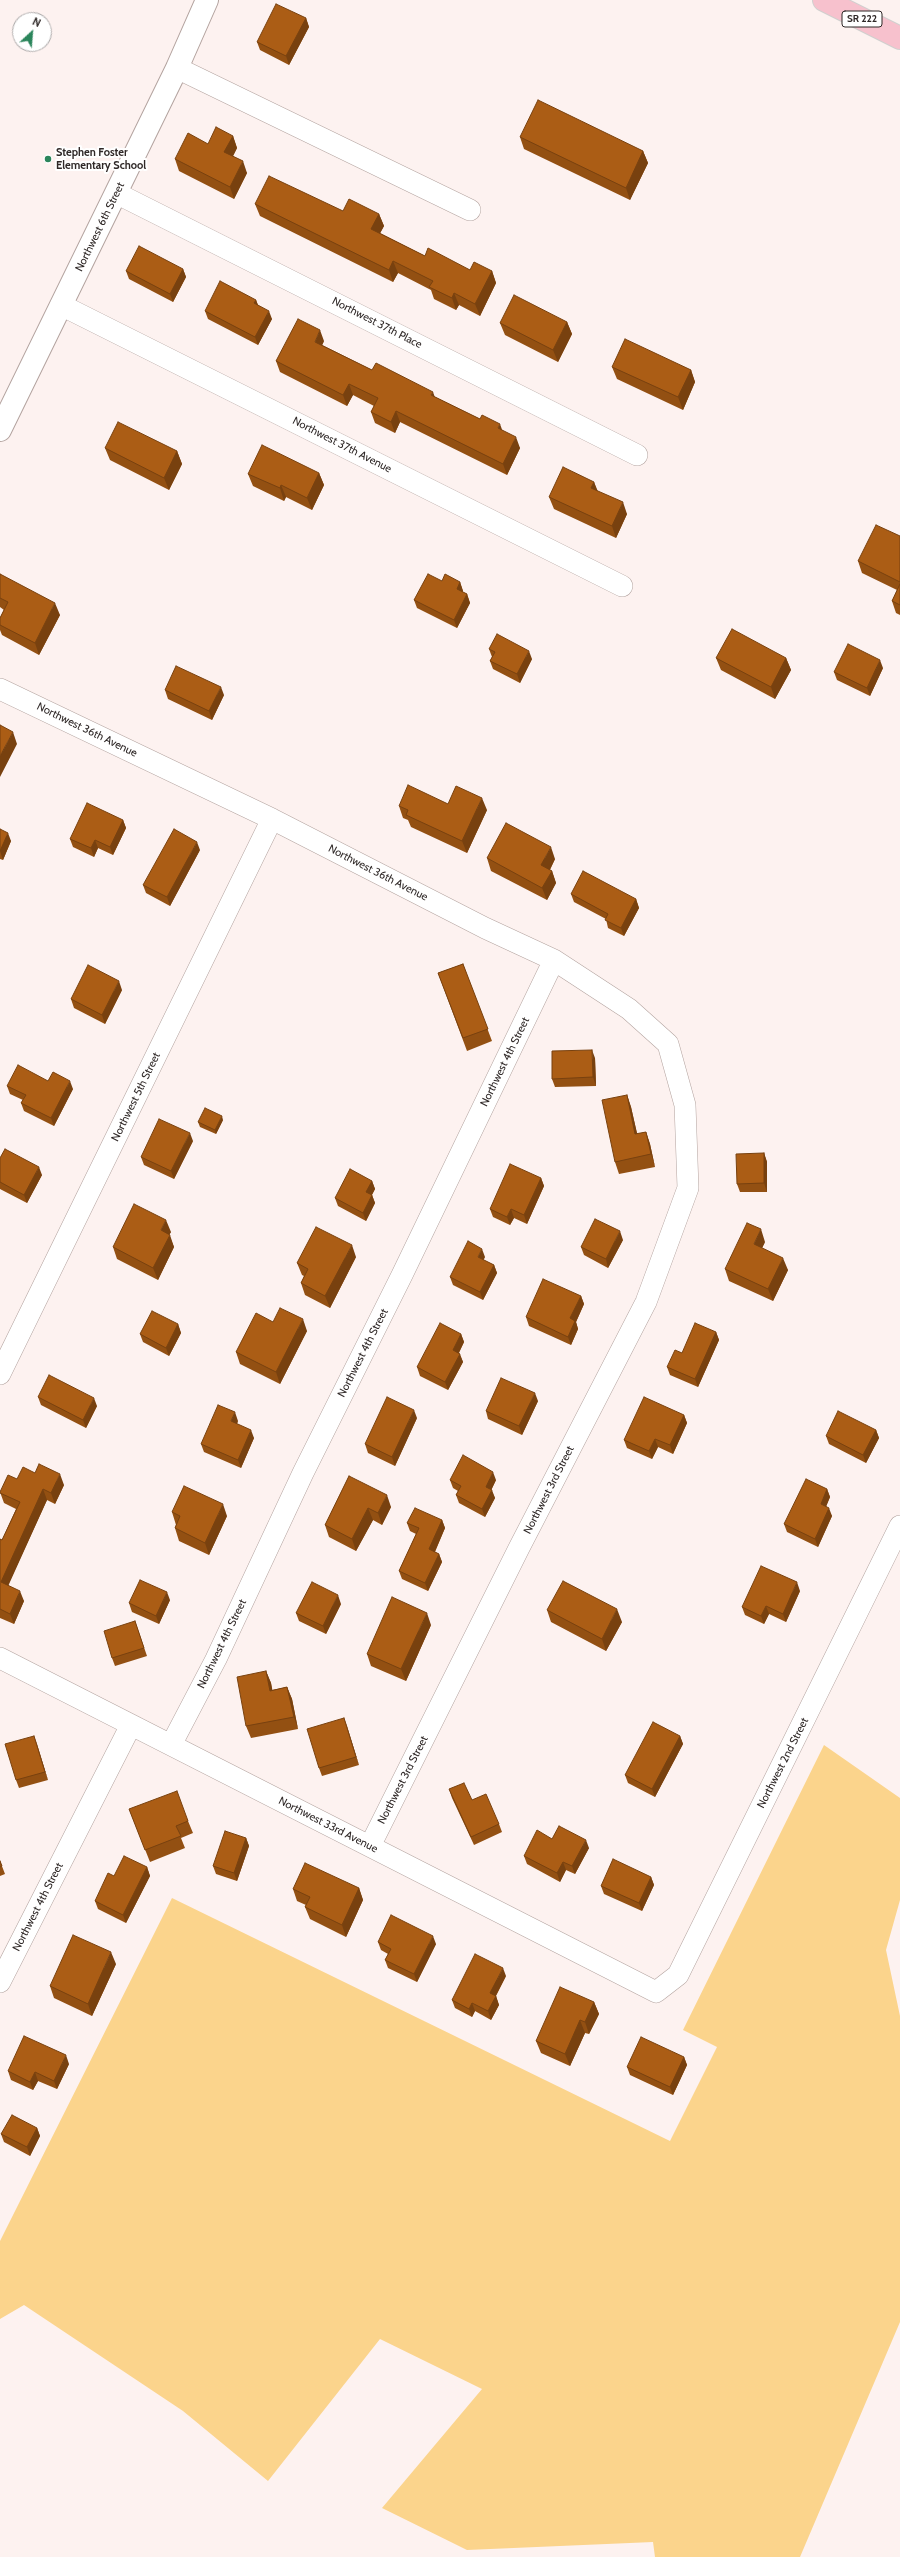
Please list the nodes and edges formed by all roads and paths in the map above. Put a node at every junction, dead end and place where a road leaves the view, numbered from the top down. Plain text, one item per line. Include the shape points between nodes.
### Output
1 (207, 0) edge
2 (824, 0) edge
3 (900, 38) edge
4 (176, 68) junction
5 (116, 192) junction
6 (470, 210) dead end
7 (61, 305) junction
8 (0, 430) edge
9 (637, 455) dead end
10 (622, 586) dead end
11 (0, 689) edge
12 (272, 819) junction
13 (554, 960) junction
14 (686, 1123) joint
15 (0, 1374) edge
16 (900, 1526) edge
17 (0, 1658) edge
18 (131, 1725) junction
19 (172, 1745) junction
20 (370, 1846) junction
21 (2, 1974) edge
22 (656, 1992) joint

1 - 4 main road, Northwest 6th Street
2 - 3 main road, SR 222
4 - 5 main road, Northwest 6th Street
4 - 6 street
5 - 7 main road, Northwest 6th Street
5 - 9 street, Northwest 37th Place
7 - 8 main road, Northwest 6th Street
7 - 10 street, Northwest 37th Avenue
11 - 12 street, Northwest 36th Avenue
12 - 13 street, Northwest 36th Avenue
12 - 15 street, Northwest 5th Street
13 - 14 street, Northwest 36th Avenue via 629,1009 668,1044 686,1105
13 - 19 street, Northwest 4th Street
14 - 20 street, Northwest 3rd Street via 688,1188 646,1302
16 - 22 street, Northwest 2nd Street via 678,1975
17 - 18 street, Northwest 33rd Avenue
18 - 19 street, Northwest 33rd Avenue
18 - 21 street, Northwest 4th Street
19 - 20 street, Northwest 33rd Avenue
20 - 22 street, Northwest 33rd Avenue

